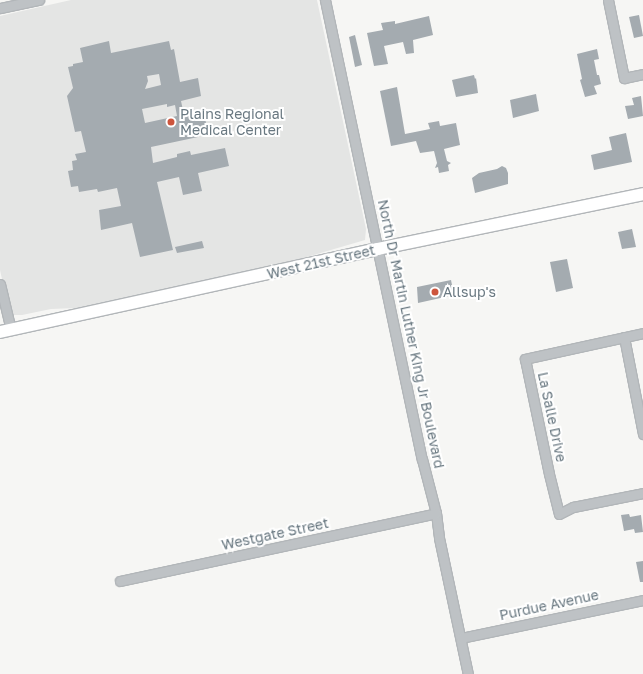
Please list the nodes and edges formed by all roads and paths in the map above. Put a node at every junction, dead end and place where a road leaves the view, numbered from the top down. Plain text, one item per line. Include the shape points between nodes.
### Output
1 (39, 0) edge
2 (325, 0) edge
3 (608, 0) edge
4 (0, 8) edge
5 (643, 74) edge
6 (643, 194) edge
7 (378, 249) junction
8 (0, 284) edge
9 (5, 331) edge
10 (643, 333) edge
11 (624, 337) junction
12 (643, 434) edge
13 (643, 493) edge
14 (436, 513) junction
15 (120, 581) dead end
16 (643, 600) edge
17 (461, 638) junction
18 (468, 674) edge

1 - 4 street
2 - 7 street, North Dr Martin Luther King Jr Boulevard
3 - 5 street via 624,78
6 - 7 main road, West 21st Street
7 - 9 main road, West 21st Street
7 - 14 street, North Dr Martin Luther King Jr Boulevard via 422,459
8 - 9 street
10 - 11 street, La Salle Drive
11 - 12 street
11 - 13 street, La Salle Drive via 525,359 559,514 573,507
14 - 15 street, Westgate Street
14 - 17 street, North Dr Martin Luther King Jr Boulevard
16 - 17 street, Purdue Avenue
17 - 18 street, North Dr Martin Luther King Jr Boulevard

